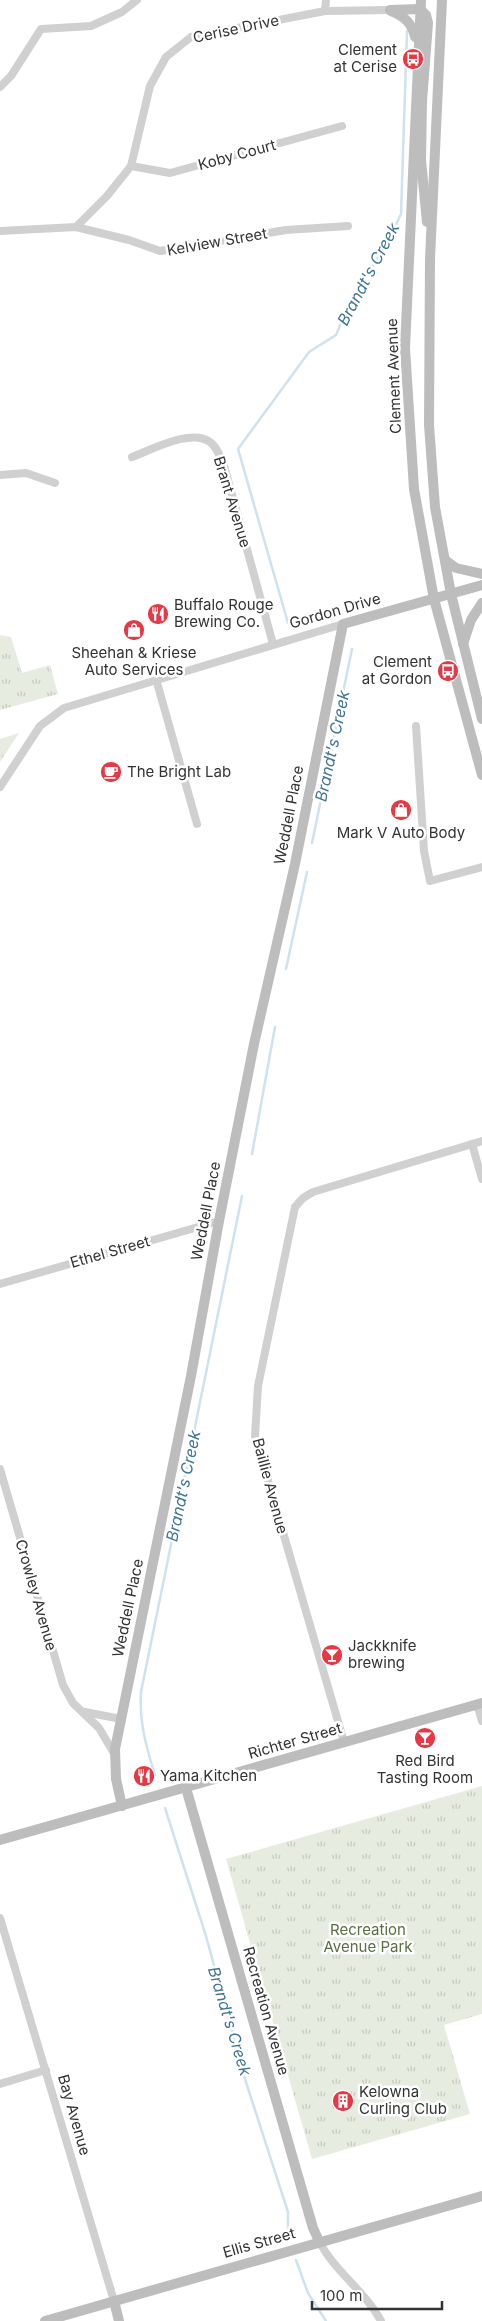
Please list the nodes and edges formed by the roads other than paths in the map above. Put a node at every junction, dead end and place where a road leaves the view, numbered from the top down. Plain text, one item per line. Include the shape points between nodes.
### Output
1 (137, 0) edge
2 (326, 0) edge
3 (442, 0) edge
4 (420, 4) edge
5 (390, 10) junction
6 (325, 11) junction
7 (417, 45) junction
8 (0, 87) edge
9 (342, 126) dead end
10 (131, 166) junction
11 (348, 226) dead end
12 (76, 227) junction
13 (0, 231) edge
14 (430, 259) junction
15 (132, 457) dead end
16 (0, 475) edge
17 (55, 483) dead end
18 (445, 560) junction
19 (482, 574) edge
20 (482, 586) edge
21 (451, 594) junction
22 (434, 599) junction
23 (482, 603) edge
24 (343, 624) junction
25 (273, 644) junction
26 (463, 645) junction
27 (156, 679) junction
28 (482, 719) edge
29 (416, 726) dead end
30 (474, 745) junction
31 (482, 762) edge
32 (482, 775) edge
33 (0, 787) edge
34 (197, 824) dead end
35 (482, 866) edge
36 (482, 1141) edge
37 (472, 1144) junction
38 (482, 1178) edge
39 (219, 1221) junction
40 (0, 1284) edge
41 (0, 1469) edge
42 (480, 1704) edge
43 (85, 1712) junction
44 (121, 1719) junction
45 (482, 1721) edge
46 (344, 1742) junction
47 (114, 1755) junction
48 (186, 1788) junction
49 (122, 1806) junction
50 (0, 1840) edge
51 (0, 1918) edge
52 (46, 2070) junction
53 (0, 2084) edge
54 (482, 2196) edge
55 (319, 2242) junction
56 (114, 2301) junction
57 (46, 2321) edge
58 (119, 2321) edge
59 (381, 2321) edge

1 - 8 street via 122,12 91,26 41,29 11,76
2 - 6 street
3 - 14 street
4 - 5 street
4 - 7 street, Clement Avenue
4 - 14 street via 428,23 421,160
5 - 6 street, Cerise Drive
5 - 7 street via 408,21
6 - 10 street, Cerise Drive via 191,37 166,56 150,86
7 - 22 street, Clement Avenue via 405,348 414,489
9 - 10 street, Koby Court via 170,173
10 - 12 street, Cerise Drive
11 - 12 street, Kelview Street via 286,230 160,251
12 - 13 street, Kelview Street
14 - 18 street via 429,425 435,507
15 - 25 street, Brant Avenue via 190,437 204,438 215,448 225,469
16 - 17 street via 26,473
18 - 19 street via 456,568
18 - 21 street
20 - 21 street, Gordon Drive
21 - 22 street, Gordon Drive
21 - 26 street
22 - 24 street, Gordon Drive
22 - 30 street, Clement Avenue
23 - 26 street via 471,620
24 - 25 street, Gordon Drive
24 - 39 street, Weddell Place
25 - 27 street, Gordon Drive
26 - 28 street
27 - 33 street, Gordon Drive via 55,713 40,726
27 - 34 street
29 - 35 street via 424,850 430,881
30 - 31 street, Clement Avenue
30 - 32 street, Clement Avenue
36 - 37 street
37 - 38 street
37 - 46 street, Baillie Avenue via 313,1192 295,1207 258,1386 255,1436
39 - 40 street, Ethel Street
39 - 44 street, Weddell Place
41 - 43 street, Crowley Avenue via 62,1685 73,1703
42 - 45 street
42 - 46 street, Richter Street
43 - 44 street
43 - 47 street, Crowley Avenue via 102,1731
44 - 47 street, Weddell Place
46 - 48 street, Richter Street
47 - 49 street, Weddell Place
48 - 49 street, Richter Street
48 - 55 street, Recreation Avenue
49 - 50 street, Richter Street
51 - 52 street, Bay Avenue
52 - 53 street
52 - 56 street, Bay Avenue
54 - 55 street, Ellis Street
55 - 56 street, Ellis Street
55 - 59 street
56 - 57 street, Ellis Street
56 - 58 street, Bay Avenue

